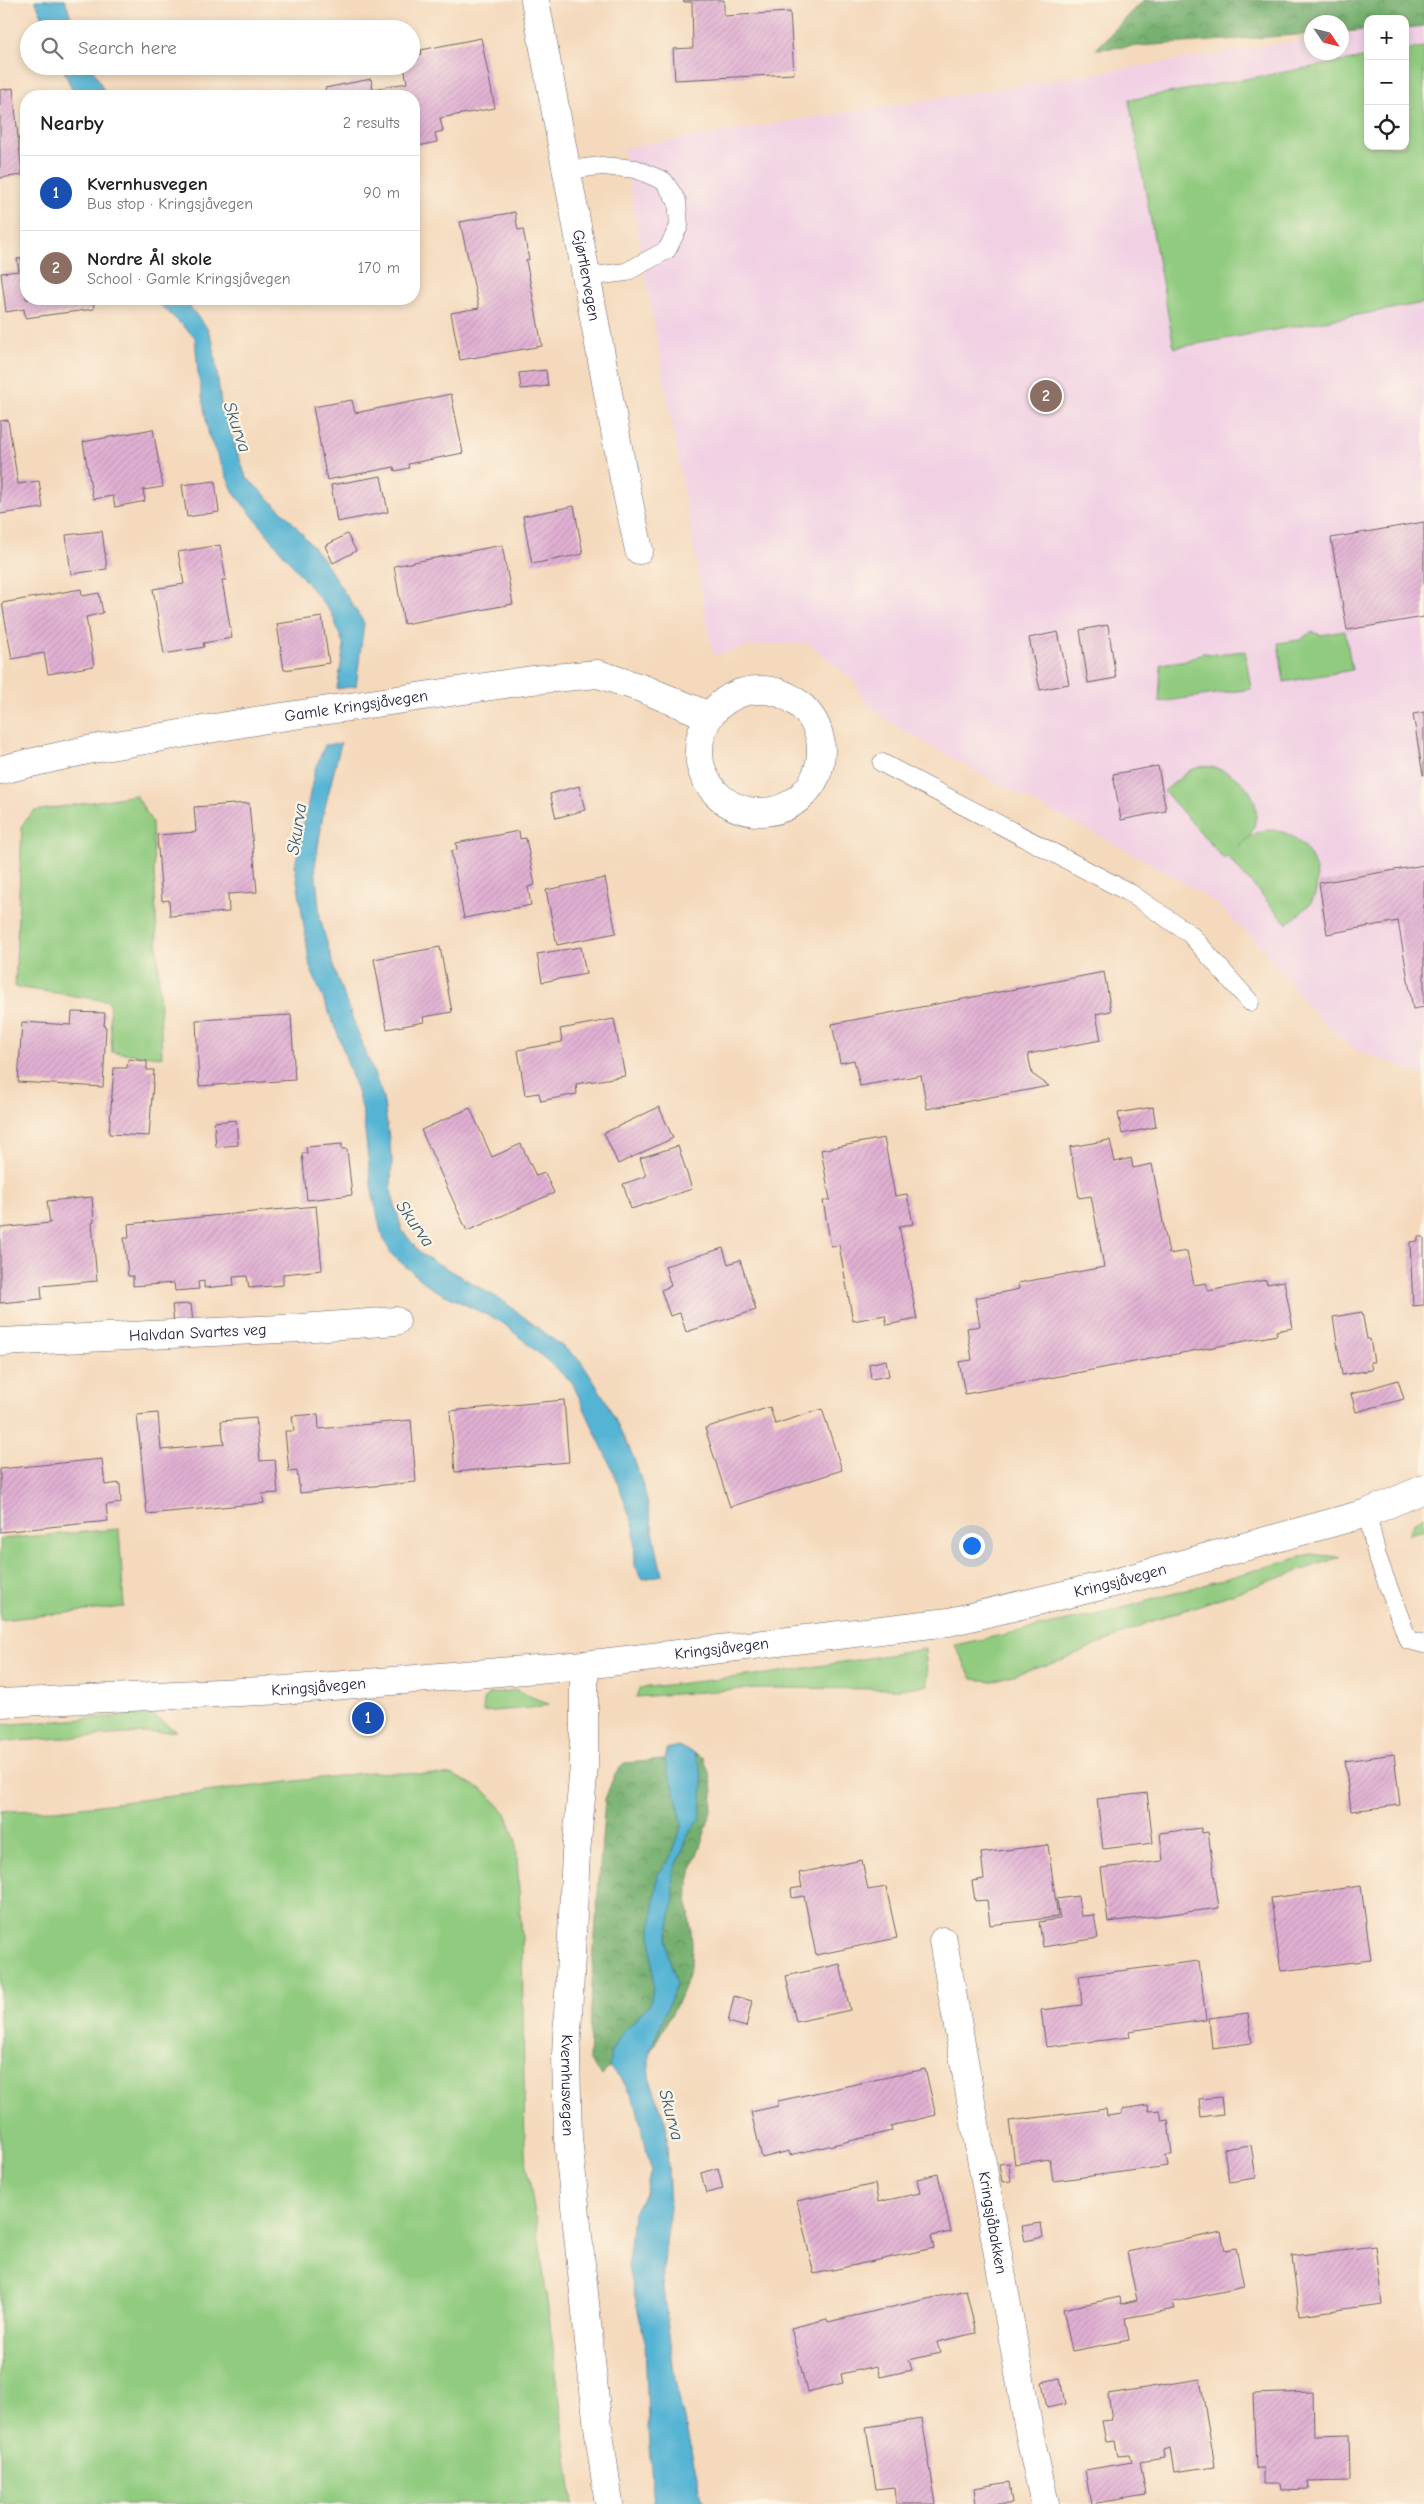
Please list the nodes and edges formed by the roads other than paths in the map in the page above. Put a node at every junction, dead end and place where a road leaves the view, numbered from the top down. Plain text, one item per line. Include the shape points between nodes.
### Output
1 (535, 0) edge
2 (567, 170) junction
3 (586, 277) junction
4 (639, 550) dead end
5 (709, 716) junction
6 (882, 763) dead end
7 (0, 769) edge
8 (1250, 1002) dead end
9 (396, 1321) dead end
10 (0, 1342) edge
11 (1424, 1489) edge
12 (1367, 1513) junction
13 (1424, 1644) edge
14 (584, 1665) junction
15 (0, 1703) edge
16 (943, 1941) dead end
17 (609, 2504) edge
18 (1044, 2504) edge

1 - 2 street, Gjørtlervegen
2 - 3 street, Gjørtlervegen
2 - 3 lane via 602,166 636,169 664,181 678,201 679,226 667,250 626,272
3 - 4 street, Gjørtlervegen
5 - 5 street via 698,741 700,769 714,793 737,809 765,813 791,805 812,786 822,761 820,733 806,708 784,692 756,688 730,697
5 - 7 street, Gamle Kringsjåvegen via 598,674 522,681 261,720 87,750
6 - 8 lane via 1130,893 1190,934
9 - 10 street, Halvdan Svartes veg
11 - 12 street, Kringsjåvegen
12 - 13 lane via 1377,1556 1408,1640
12 - 14 street, Kringsjåvegen via 1114,1583 949,1622
14 - 15 street, Kringsjåvegen via 284,1690
14 - 17 street, Kvernhusvegen via 584,1766 575,1863 566,2056 568,2138
16 - 18 street, Kringsjåbakken

